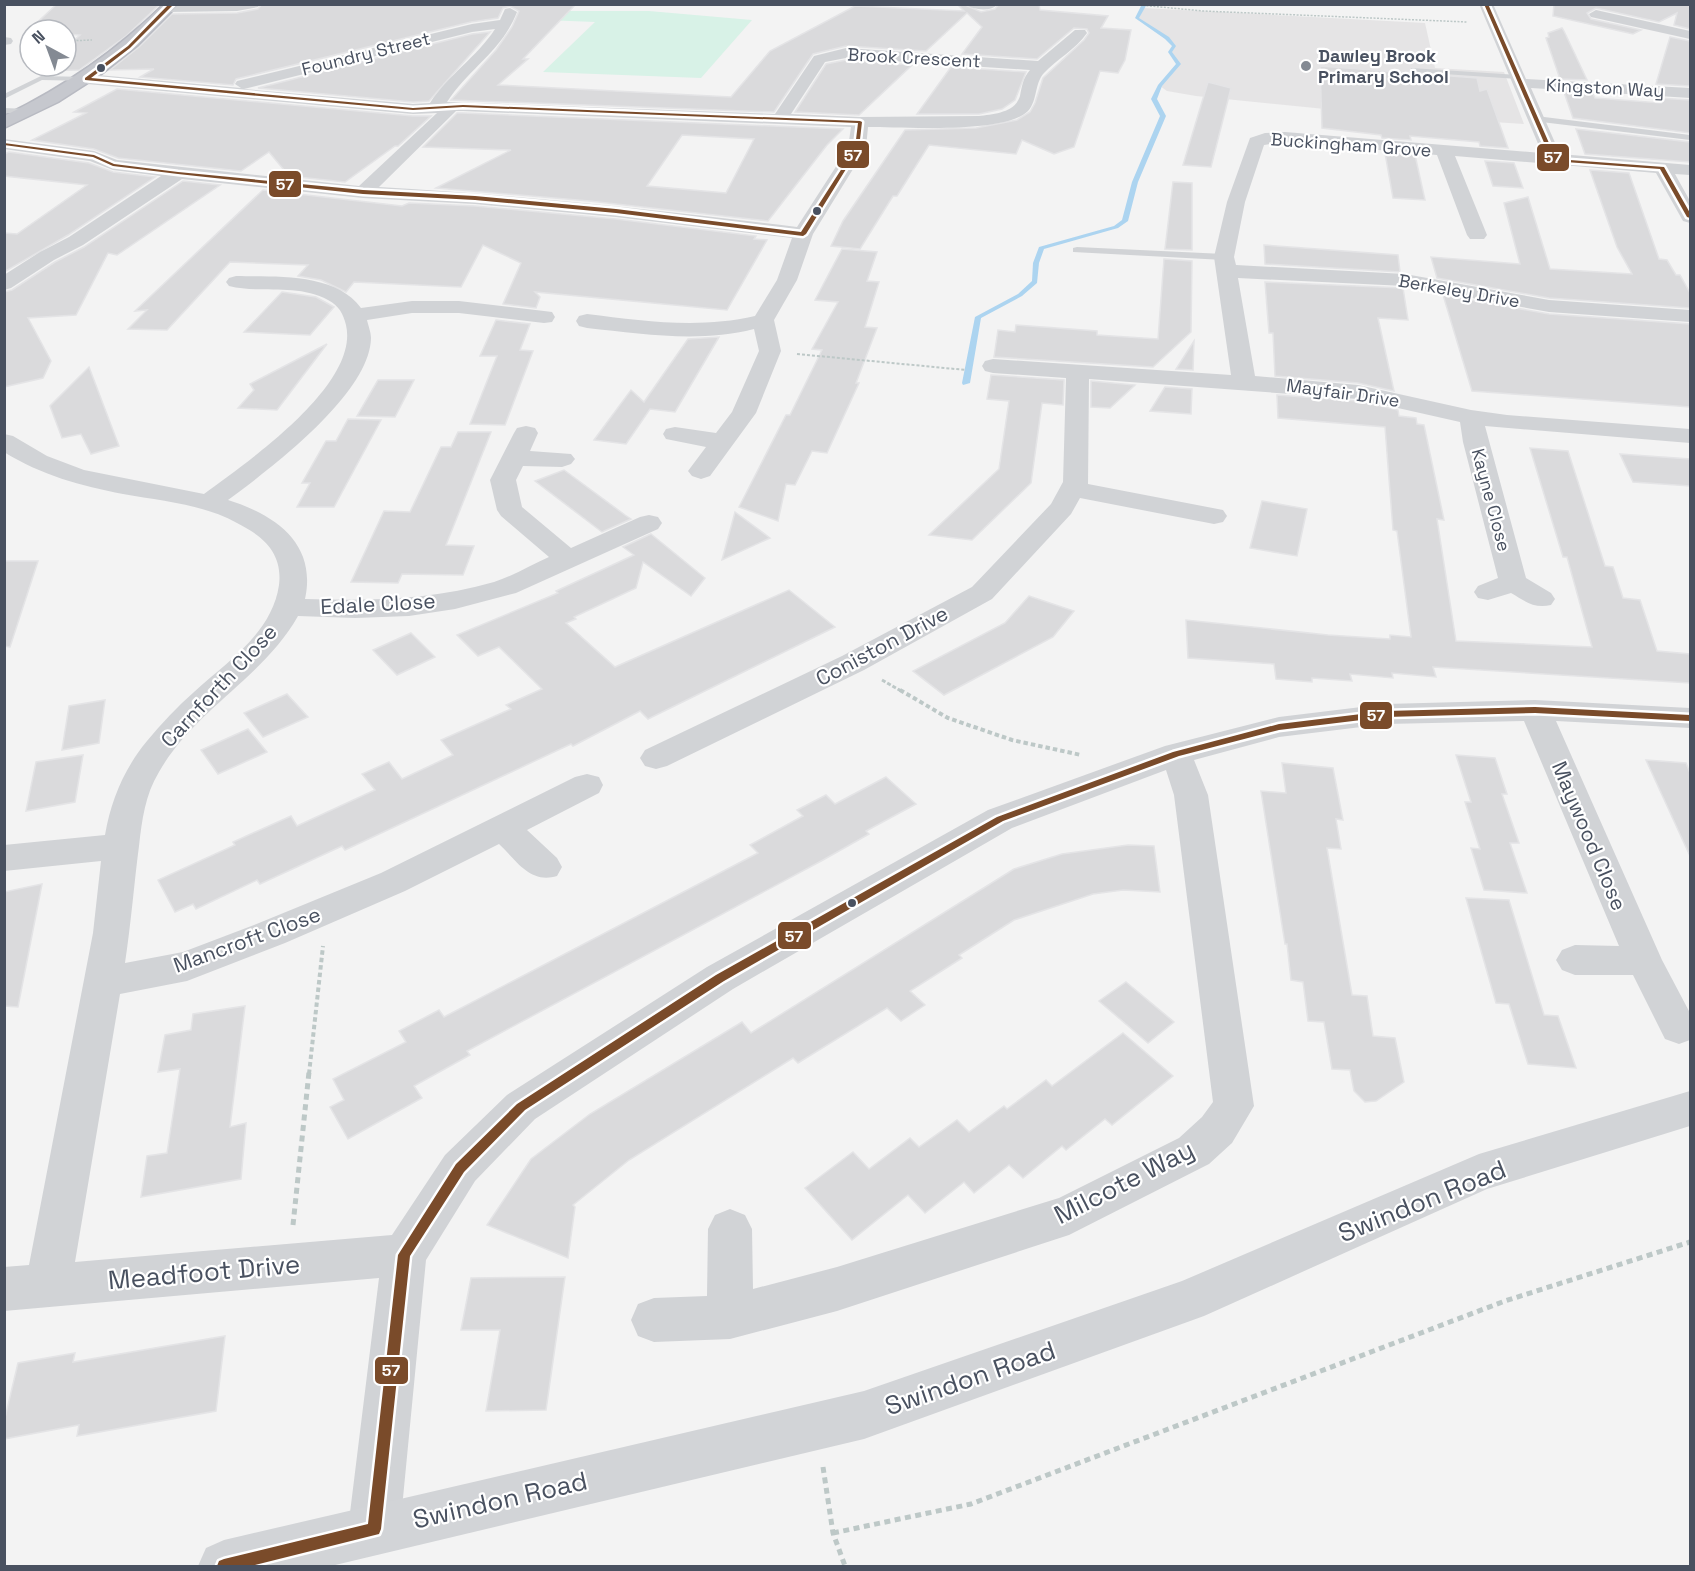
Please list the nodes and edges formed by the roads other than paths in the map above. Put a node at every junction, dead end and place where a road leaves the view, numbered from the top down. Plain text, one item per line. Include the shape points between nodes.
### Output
1 (253, 4) edge
2 (512, 4) edge
3 (972, 4) edge
4 (1486, 4) edge
5 (170, 6) edge
6 (990, 7) edge
7 (1596, 14) dead end
8 (507, 23) junction
9 (1063, 31) dead end
10 (1690, 35) edge
11 (1044, 66) junction
12 (1414, 70) dead end
13 (87, 79) junction
14 (1519, 80) junction
15 (226, 91) junction
16 (1690, 93) edge
17 (4, 97) edge
18 (442, 108) junction
19 (4, 110) edge
20 (28, 111) junction
21 (780, 119) junction
22 (1536, 119) junction
23 (860, 122) junction
24 (4, 123) edge
25 (1690, 138) edge
26 (4, 144) edge
27 (1445, 152) junction
28 (1554, 160) junction
29 (1662, 168) junction
30 (1690, 170) edge
31 (178, 173) junction
32 (363, 192) junction
33 (1690, 217) edge
34 (802, 234) junction
35 (1477, 235) dead end
36 (1077, 250) dead end
37 (1225, 264) junction
38 (236, 282) dead end
39 (4, 284) edge
40 (287, 284) junction
41 (523, 293) dead end
42 (261, 306) dead end
43 (505, 311) junction
44 (355, 315) junction
45 (544, 316) dead end
46 (1690, 316) edge
47 (763, 320) junction
48 (587, 321) dead end
49 (629, 326) junction
50 (616, 345) dead end
51 (993, 366) dead end
52 (1078, 372) junction
53 (1244, 381) junction
54 (1471, 417) junction
55 (526, 433) dead end
56 (675, 434) dead end
57 (1690, 436) edge
58 (4, 441) edge
59 (723, 442) junction
60 (514, 458) junction
61 (562, 459) dead end
62 (701, 471) dead end
63 (1072, 489) junction
64 (209, 502) junction
65 (1214, 516) dead end
66 (649, 523) dead end
67 (568, 559) junction
68 (1541, 599) dead end
69 (288, 607) junction
70 (1535, 710) junction
71 (1690, 718) edge
72 (1176, 754) junction
73 (656, 758) dead end
74 (587, 785) dead end
75 (503, 827) junction
76 (122, 846) junction
77 (4, 858) edge
78 (545, 867) dead end
79 (1575, 960) dead end
80 (1644, 961) junction
81 (102, 982) junction
82 (1678, 1028) dead end
83 (1690, 1109) edge
84 (730, 1229) dead end
85 (404, 1255) junction
86 (48, 1285) junction
87 (4, 1289) edge
88 (730, 1317) junction
89 (654, 1320) dead end
90 (374, 1529) junction
91 (224, 1566) edge

1 - 5 street
2 - 8 street
3 - 6 street
4 - 14 street
5 - 13 highway via 129,47
7 - 10 street
8 - 15 street, Foundry Street
8 - 18 street via 453,83
9 - 11 street via 1089,33
11 - 21 street, Brook Crescent via 830,55 819,59
11 - 23 street via 1028,87 1026,101 1010,114 979,121
12 - 14 lane
13 - 15 street
13 - 17 lane via 41,78
13 - 20 highway
14 - 16 street, Kingston Way
14 - 22 street
15 - 18 street via 390,108
18 - 21 street
18 - 32 street via 447,112
19 - 20 lane
20 - 24 highway
21 - 23 street
22 - 25 lane
22 - 28 street
23 - 34 street via 856,148
26 - 31 street
27 - 28 street, Buckingham Grove
27 - 35 street
27 - 37 street, Buckingham Grove via 1285,137 1256,142 1236,202
28 - 29 street, Buckingham Grove
29 - 30 street, Buckingham Grove
29 - 33 street
31 - 32 street
31 - 39 street
32 - 34 street via 592,209
34 - 47 street via 787,280
36 - 37 lane
37 - 46 street, Berkeley Drive via 1405,280 1549,306
37 - 53 street, Buckingham Grove
38 - 40 street
40 - 42 street
40 - 44 street via 319,289 342,298
41 - 43 street
43 - 44 street via 412,307
43 - 45 street
44 - 64 street via 362,336 340,387 286,442
47 - 49 street via 710,331
47 - 59 street via 770,351 744,413
48 - 49 street
49 - 50 street
51 - 52 street, Mayfair Drive
52 - 53 street, Mayfair Drive
52 - 63 street, Coniston Drive via 1076,482
53 - 54 street, Mayfair Drive via 1358,392
54 - 57 street, Mayfair Drive
54 - 68 street, Kayne Close via 1501,587
55 - 60 street
56 - 59 street
58 - 64 street, Carnforth Close via 24,455 99,482
59 - 62 street
60 - 61 street
60 - 67 street via 502,480 510,510
63 - 65 street
63 - 73 street, Coniston Drive via 1062,508 982,593 853,663
64 - 69 street, Carnforth Close via 256,522 285,546 294,567 294,594
66 - 67 street, Edale Close
67 - 69 street, Edale Close via 506,587 455,600 409,607
69 - 76 street, Carnforth Close via 267,641 189,714 143,769 128,800
70 - 71 street
70 - 72 street via 1386,714 1279,728
70 - 80 street, Maywood Close
72 - 85 street via 1000,819 720,978 521,1107 460,1168
72 - 88 street, Milcote Way via 1191,795 1234,1106 1217,1130 1194,1150 1069,1215 837,1288
74 - 75 street, Mancroft Close
75 - 78 street
75 - 81 street, Mancroft Close via 393,882 187,966
76 - 77 street
76 - 81 street, Carnforth Close
79 - 80 street
80 - 82 street, Maywood Close
81 - 86 street
83 - 90 main road, Swindon Road via 1479,1173 1188,1301 864,1415
84 - 88 street
85 - 86 street, Meadfoot Drive
85 - 90 street
86 - 87 street, Meadfoot Drive
88 - 89 street, Milcote Way
90 - 91 main road, Swindon Road

